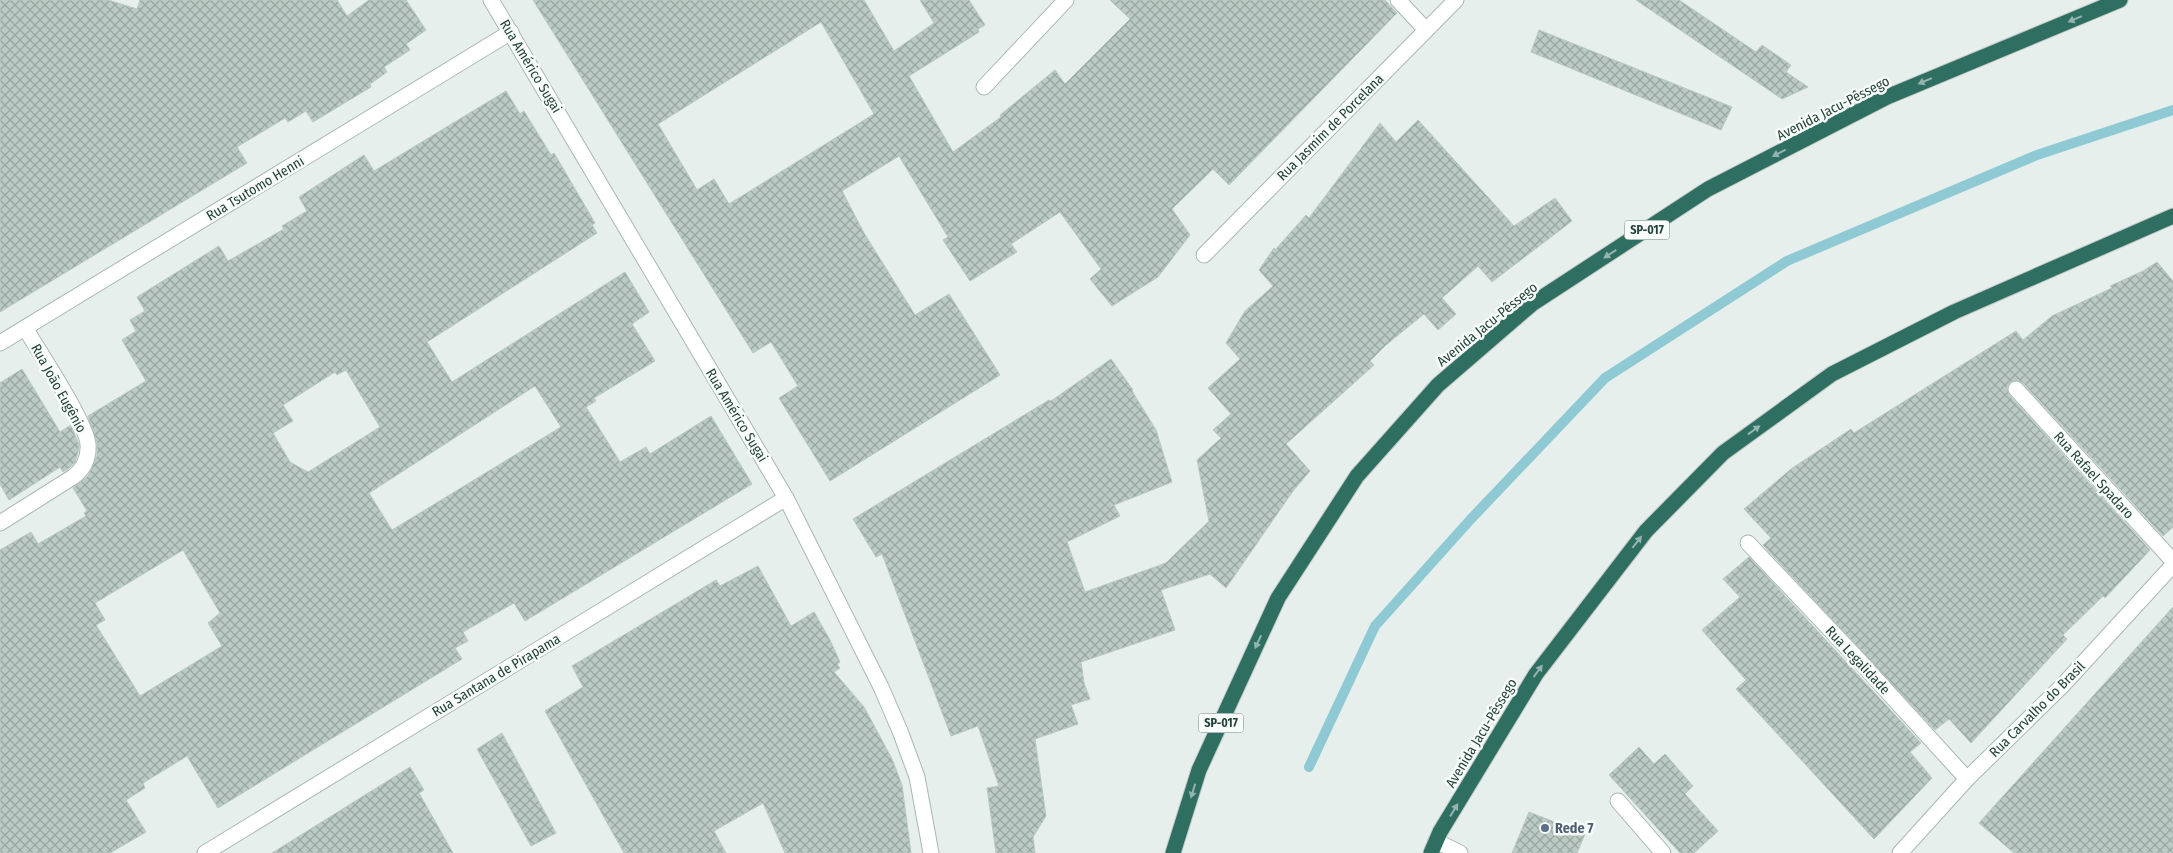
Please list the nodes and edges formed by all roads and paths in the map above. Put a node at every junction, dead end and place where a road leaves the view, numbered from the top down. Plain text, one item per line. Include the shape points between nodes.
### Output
1 (492, 0) edge
2 (1066, 0) edge
3 (1398, 0) edge
4 (1456, 0) edge
5 (2120, 0) edge
6 (1426, 30) junction
7 (511, 32) junction
8 (984, 87) dead end
9 (2173, 216) edge
10 (1204, 255) dead end
11 (25, 328) junction
12 (0, 344) edge
13 (2016, 389) dead end
14 (786, 498) junction
15 (0, 523) edge
16 (1748, 543) dead end
17 (2173, 561) edge
18 (2173, 565) edge
19 (1967, 779) junction
20 (1618, 801) dead end
21 (1434, 847) edge
22 (205, 853) edge
23 (931, 853) edge
24 (1173, 853) edge
25 (1460, 853) edge
26 (1663, 853) edge
27 (1900, 853) edge

1 - 7 street, Rua Américo Sugai
2 - 8 street
3 - 6 street
4 - 6 street, Rua Jasmim de Porcelana
5 -> 24 highway, Avenida Jacu-Pêssego / SP-017 via 1887,97 1708,189 1532,304 1438,385 1357,476 1278,598 1199,770
6 - 10 street, Rua Jasmim de Porcelana
7 - 11 street, Rua Tsutomo Henni
7 - 14 street, Rua Américo Sugai
21 -> 9 highway, Avenida Jacu-Pêssego via 1536,674 1646,531 1723,453 1832,374 1954,312
11 - 12 street, Rua Tsutomo Henni
11 - 15 street, Rua João Eugênio via 85,429 88,453 83,470
13 - 17 street, Rua Rafael Spadaro
14 - 22 street, Rua Santana de Pirapama
14 - 23 street, Rua Américo Sugai via 900,731 917,777
16 - 19 street, Rua Legalidade
18 - 19 street, Rua Carvalho do Brasil via 2063,685
19 - 27 street, Rua Carvalho do Brasil
20 - 26 street
21 - 25 street

